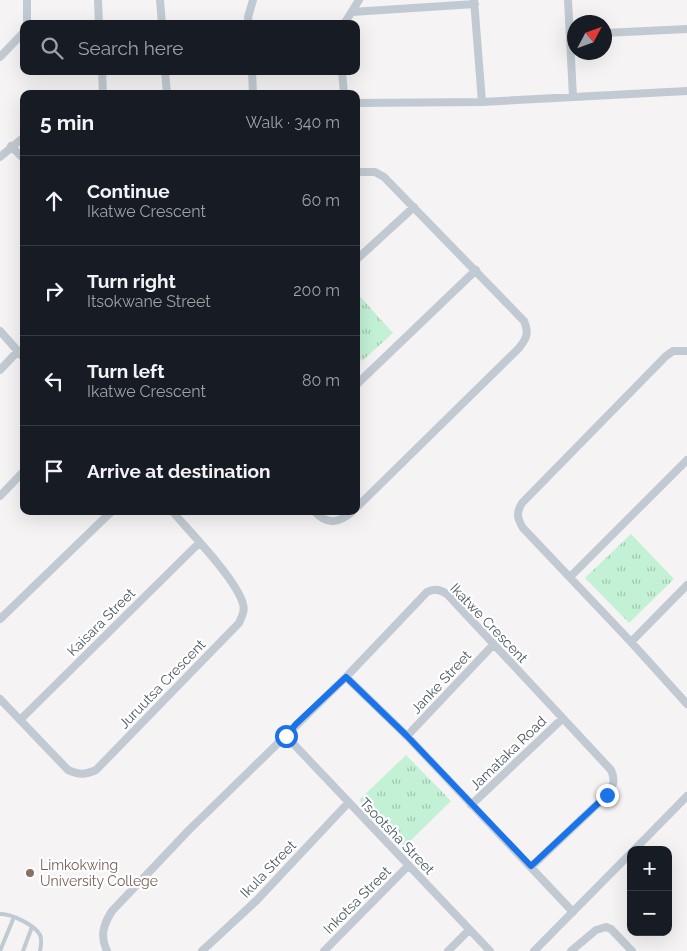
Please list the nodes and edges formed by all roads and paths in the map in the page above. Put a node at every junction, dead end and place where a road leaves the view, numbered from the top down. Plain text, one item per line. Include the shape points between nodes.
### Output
1 (27, 0) edge
2 (98, 0) edge
3 (160, 0) edge
4 (253, 0) edge
5 (360, 0) edge
6 (568, 0) edge
7 (474, 2) edge
8 (352, 12) junction
9 (570, 15) edge
10 (27, 20) edge
11 (99, 20) edge
12 (162, 20) edge
13 (248, 20) edge
14 (347, 20) edge
15 (687, 29) edge
16 (612, 33) edge
17 (20, 36) edge
18 (0, 57) edge
19 (572, 60) edge
20 (102, 75) edge
21 (166, 75) edge
22 (252, 75) edge
23 (342, 75) edge
24 (103, 90) edge
25 (167, 90) edge
26 (253, 90) edge
27 (344, 90) edge
28 (687, 91) edge
29 (573, 97) junction
30 (482, 102) junction
31 (360, 103) edge
32 (20, 140) edge
33 (11, 146) junction
34 (20, 155) edge
35 (0, 157) edge
36 (360, 172) edge
37 (414, 207) junction
38 (360, 256) edge
39 (476, 270) junction
40 (0, 332) edge
41 (18, 351) junction
42 (687, 352) edge
43 (20, 353) edge
44 (0, 370) edge
45 (360, 381) edge
46 (687, 460) edge
47 (20, 474) edge
48 (0, 496) edge
49 (360, 504) edge
50 (108, 515) edge
51 (175, 515) edge
52 (319, 515) edge
53 (348, 515) edge
54 (199, 543) junction
55 (570, 577) junction
56 (687, 585) edge
57 (0, 620) edge
58 (631, 642) junction
59 (493, 645) junction
60 (346, 677) junction
61 (0, 699) edge
62 (687, 703) edge
63 (562, 719) junction
64 (20, 720) junction
65 (286, 736) junction
66 (407, 736) junction
67 (687, 796) edge
68 (348, 803) junction
69 (471, 806) junction
70 (638, 846) edge
71 (627, 857) edge
72 (408, 866) junction
73 (531, 866) junction
74 (573, 912) junction
75 (0, 914) edge
76 (14, 916) junction
77 (32, 927) junction
78 (469, 930) junction
79 (0, 951) edge
80 (23, 951) edge
81 (40, 951) edge
82 (107, 951) edge
83 (202, 951) edge
84 (324, 951) edge
85 (448, 951) edge
86 (490, 951) edge
87 (534, 951) edge
88 (570, 951) edge
89 (632, 951) edge

1 - 10 street
2 - 11 street
3 - 12 street
4 - 13 street
5 - 8 street
6 - 9 street
7 - 8 street
7 - 30 street
8 - 14 street
15 - 16 street
17 - 18 street
19 - 29 street
20 - 24 street
21 - 25 street
22 - 26 street
23 - 27 street
28 - 29 street
29 - 30 street
30 - 31 street
32 - 33 street
33 - 34 street
33 - 35 street
36 - 37 street via 380,174
37 - 38 street
37 - 39 street
39 - 45 street
39 - 49 street via 524,321 527,336 519,348
40 - 41 street
41 - 43 street
41 - 44 street
42 - 55 street via 673,351 666,356 518,509 523,528
46 - 55 street
47 - 48 street
50 - 57 street
51 - 54 street, Juruutsa Crescent
52 - 53 street via 336,521
54 - 64 street, Kaisara Street
54 - 64 street, Juruutsa Crescent via 240,596 244,613 239,623 96,770 80,775 68,770
55 - 58 street
56 - 58 street
58 - 62 street
59 - 60 street, Ikatwe Crescent via 447,594 431,590
59 - 63 street, Ikatwe Crescent
59 - 66 street, Janke Street
60 - 65 street, Ikatwe Crescent
60 - 66 street
61 - 64 street, Juruutsa Crescent
63 - 69 street, Jamataka Road
63 - 73 street, Ikatwe Crescent via 611,770 614,783 607,795
65 - 68 street, Tsootsha Street
65 - 82 street, Ikatwe Crescent via 189,830 112,911 102,933
66 - 69 street
67 - 70 street
68 - 72 street, Tsootsha Street
68 - 83 street, Ikula Street via 257,900
69 - 73 street
71 - 74 street
72 - 78 street, Tsootsha Street
72 - 84 street, Inkotsa Street
73 - 74 street
74 - 87 street
75 - 76 lane
76 - 77 lane
76 - 79 lane
77 - 80 lane
77 - 81 lane via 41,937
78 - 85 street
78 - 86 street, Tsootsha Street
88 - 89 street via 596,930 606,927

